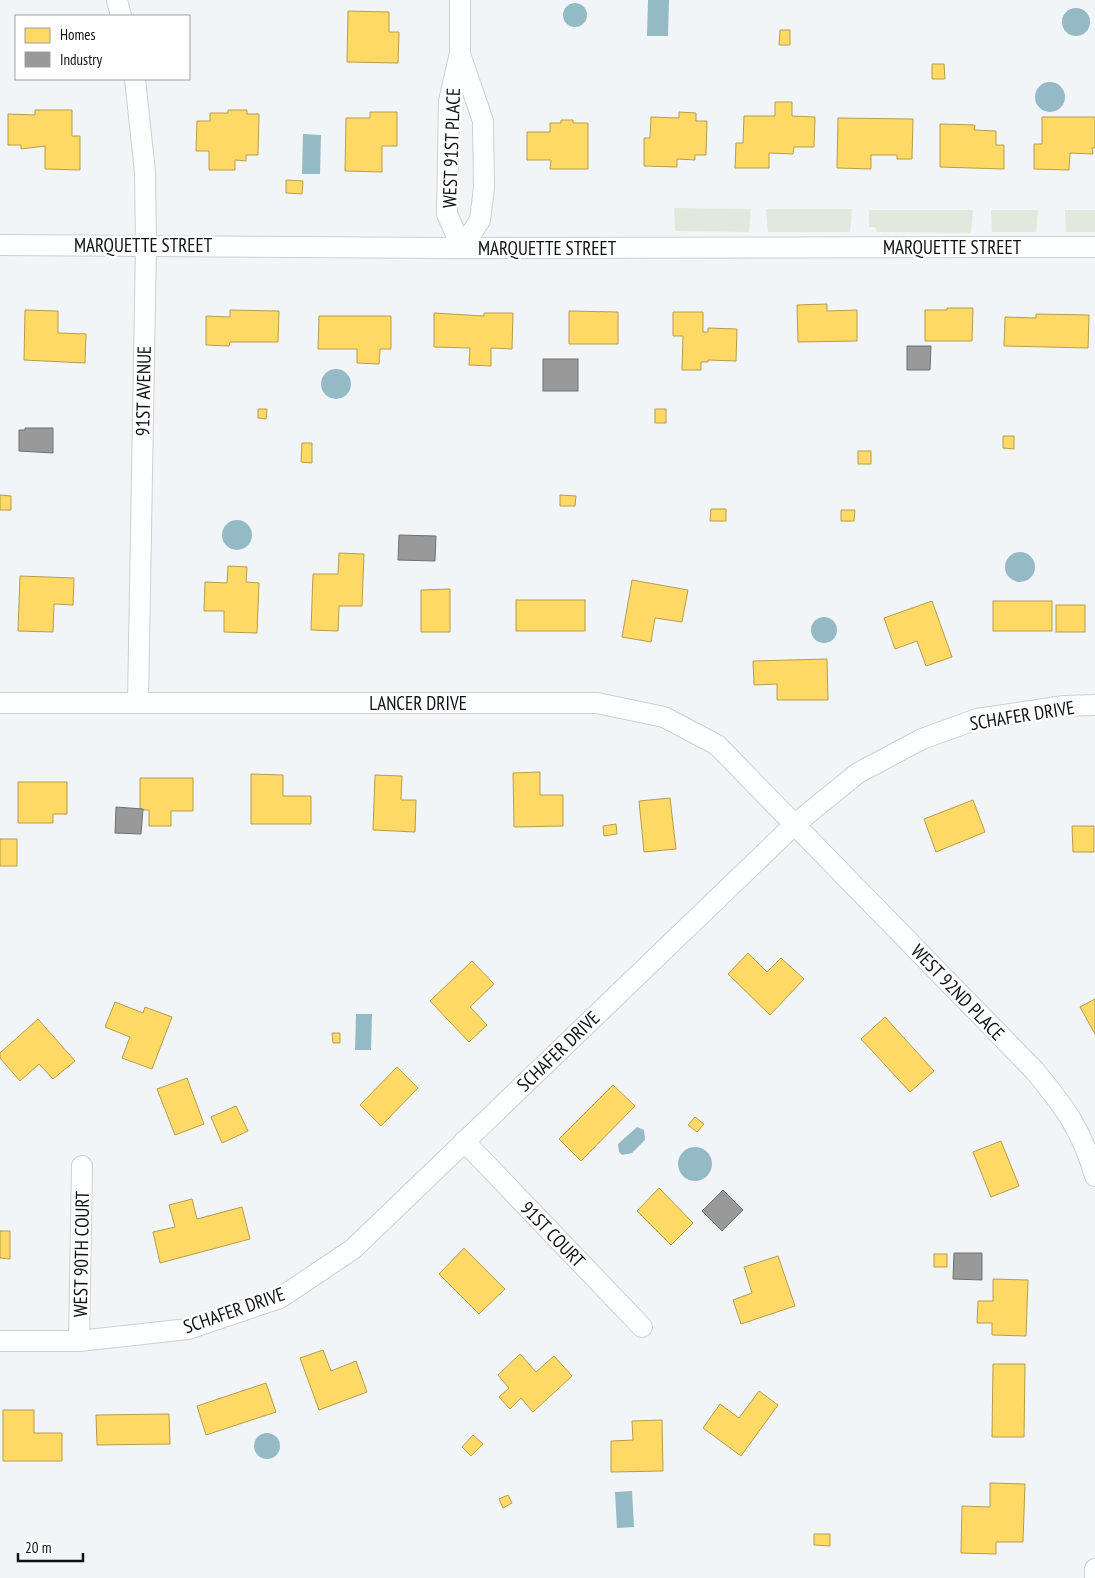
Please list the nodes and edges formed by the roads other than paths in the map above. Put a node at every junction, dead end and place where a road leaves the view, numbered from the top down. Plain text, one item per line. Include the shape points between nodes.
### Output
1 (117, 0) edge
2 (460, 0) edge
3 (120, 15) edge
4 (460, 53) junction
5 (135, 80) edge
6 (0, 245) edge
7 (146, 245) junction
8 (1095, 247) edge
9 (462, 248) junction
10 (0, 703) edge
11 (138, 703) junction
12 (1095, 705) edge
13 (796, 824) junction
14 (464, 1141) junction
15 (82, 1166) dead end
16 (1095, 1176) edge
17 (642, 1327) dead end
18 (0, 1341) edge
19 (79, 1341) junction
20 (1095, 1569) edge
21 (1095, 1578) edge

1 - 3 street
2 - 4 street, WEST 91ST PLACE
4 - 9 street, WEST 91ST PLACE via 449,100 447,214
4 - 9 street, WEST 91ST PLACE via 483,121 484,188 480,220
5 - 7 street, 91ST AVENUE via 144,164
6 - 7 street, MARQUETTE STREET
7 - 9 street, MARQUETTE STREET
7 - 11 street, 91ST AVENUE
8 - 9 street, MARQUETTE STREET
10 - 11 street, LANCER DRIVE
11 - 13 street, LANCER DRIVE via 597,703 664,717 717,745
12 - 13 street, SCHAFER DRIVE via 1064,706 977,719 922,739 858,773
13 - 14 street, SCHAFER DRIVE
13 - 16 street, WEST 92ND PLACE via 1047,1085 1066,1108 1088,1152
14 - 17 street, 91ST COURT
14 - 19 street, SCHAFER DRIVE via 353,1249 280,1298 188,1329
15 - 19 street, WEST 90TH COURT
18 - 19 street, SCHAFER DRIVE
20 - 21 street

